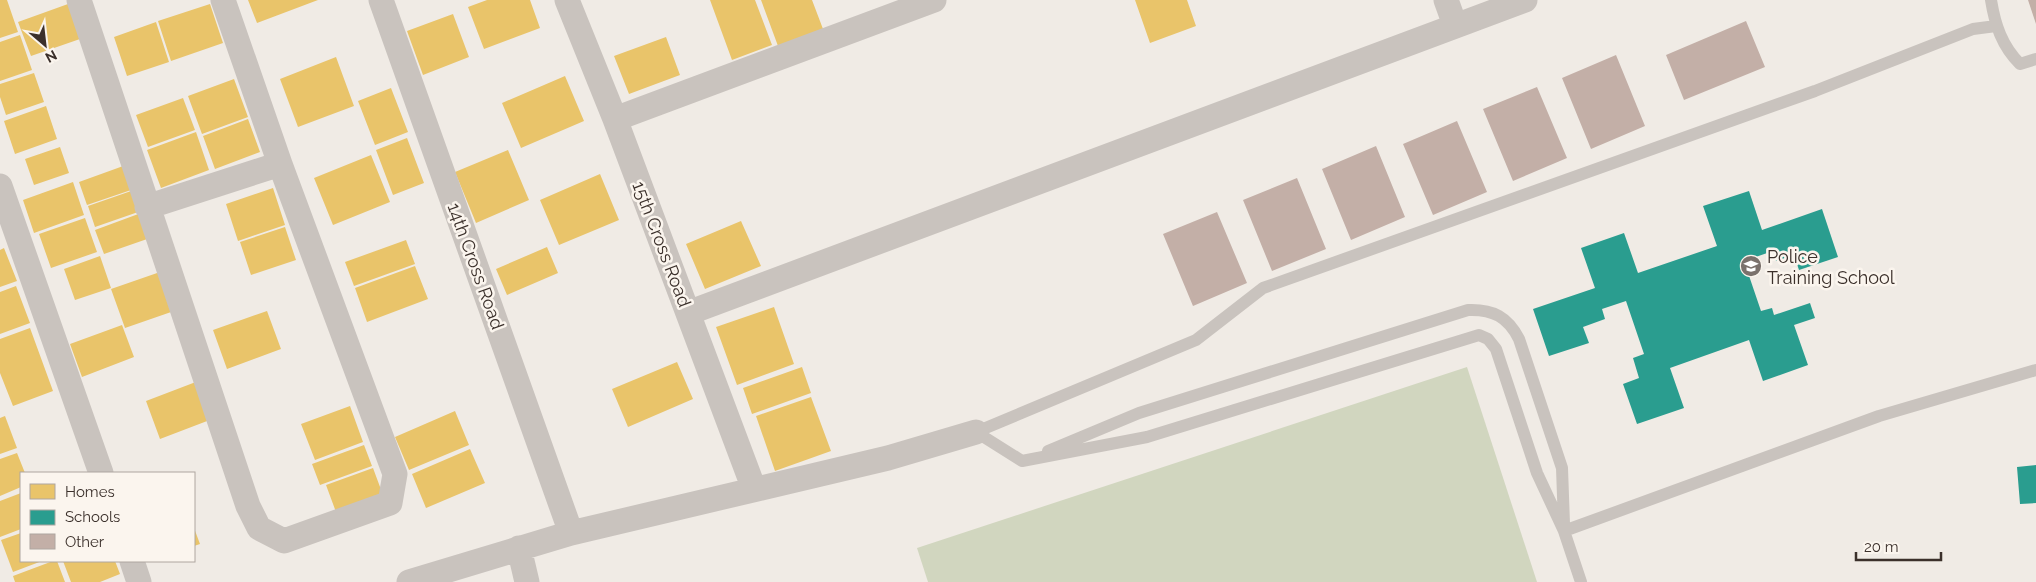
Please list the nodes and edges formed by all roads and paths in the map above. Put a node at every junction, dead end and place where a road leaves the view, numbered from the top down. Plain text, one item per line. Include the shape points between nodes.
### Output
1 (79, 0) edge
2 (223, 0) edge
3 (381, 0) edge
4 (567, 0) edge
5 (934, 0) edge
6 (1446, 0) edge
7 (1525, 0) edge
8 (1991, 0) edge
9 (1455, 25) junction
10 (1996, 26) junction
11 (2036, 59) edge
12 (615, 119) junction
13 (280, 164) junction
14 (0, 186) edge
15 (147, 207) junction
16 (688, 313) junction
17 (2036, 370) edge
18 (976, 432) junction
19 (1022, 461) junction
20 (101, 472) edge
21 (754, 489) junction
22 (1564, 531) junction
23 (571, 533) junction
24 (519, 548) junction
25 (132, 562) edge
26 (139, 582) edge
27 (409, 582) edge
28 (527, 582) edge
29 (1581, 582) edge

1 - 15 street
2 - 13 street
3 - 23 street, 14th Cross Road
4 - 12 street, 15th Cross Road
5 - 12 street
6 - 9 street
7 - 9 street
8 - 10 lane
9 - 16 street
10 - 11 lane via 2007,52 2020,64
10 - 18 lane via 1973,30 1263,288 1196,340
12 - 16 street, 15th Cross Road
13 - 15 street
13 - 15 street via 395,474 390,503 284,541 259,528 248,506
14 - 20 street
16 - 21 street, 15th Cross Road
17 - 22 lane via 1879,416
18 - 19 lane
18 - 21 street via 888,458
19 - 22 lane via 1147,437 1479,335 1488,338 1496,349 1537,473
19 - 22 lane via 1139,413 1468,310 1480,310 1504,318 1519,339 1562,468
21 - 23 street
22 - 29 lane
23 - 24 street
24 - 27 street
24 - 28 street
25 - 26 street

